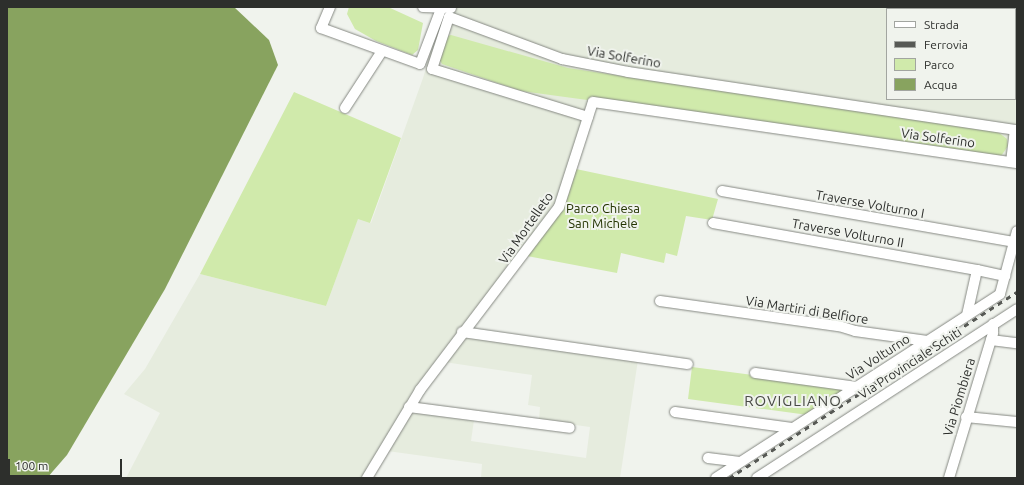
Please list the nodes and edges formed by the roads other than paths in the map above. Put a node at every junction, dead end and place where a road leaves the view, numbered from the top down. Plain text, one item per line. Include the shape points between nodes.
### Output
1 (330, 7) edge
2 (423, 7) edge
3 (382, 51) junction
4 (593, 102) joint
5 (345, 108) dead end
6 (588, 117) junction
7 (1016, 130) edge
8 (1014, 162) edge
9 (722, 191) dead end
10 (713, 223) dead end
11 (1017, 231) edge
12 (1014, 242) junction
13 (977, 270) junction
14 (1005, 276) junction
15 (660, 301) dead end
16 (1017, 309) edge
17 (967, 316) junction
18 (993, 324) junction
19 (462, 332) junction
20 (990, 340) junction
21 (927, 341) junction
22 (1017, 343) edge
23 (688, 364) dead end
24 (755, 373) dead end
25 (857, 387) junction
26 (410, 407) junction
27 (675, 412) dead end
28 (966, 417) junction
29 (1017, 422) edge
30 (570, 428) dead end
31 (792, 428) junction
32 (708, 458) dead end
33 (740, 462) junction
34 (367, 478) edge
35 (716, 478) edge
36 (757, 478) edge
37 (949, 478) edge

1 - 3 street via 321,28
2 - 3 street via 446,8 420,64
3 - 5 street
4 - 6 street, Via Mortelleto
4 - 8 street, Via Solferino
6 - 7 street, Via Solferino via 432,69 449,17 562,59 628,72
6 - 19 street, Via Mortelleto via 559,207 525,255
7 - 8 street
9 - 12 street, Traverse Volturno I
10 - 13 street, Traverse Volturno II
11 - 12 street, Via Volturno
12 - 14 street, Via Volturno
13 - 14 street, Traverse Volturno II
13 - 17 street
14 - 17 street, Via Volturno via 1000,294
15 - 21 street, Via Martiri di Belfiore
16 - 18 street, Via Provinciale Schiti
17 - 21 street, Via Volturno
18 - 20 street, Via Piombiera
18 - 36 street, Via Provinciale Schiti
19 - 23 street
19 - 26 street, Via Mortelleto
20 - 22 street
20 - 28 street, Via Piombiera
21 - 25 street, Via Volturno
24 - 25 street
25 - 31 street, Via Volturno
26 - 30 street
26 - 34 street, Via Mortelleto
27 - 31 street
28 - 29 street
28 - 37 street, Via Piombiera
31 - 33 street, Via Volturno
32 - 33 street
33 - 35 street, Via Volturno

